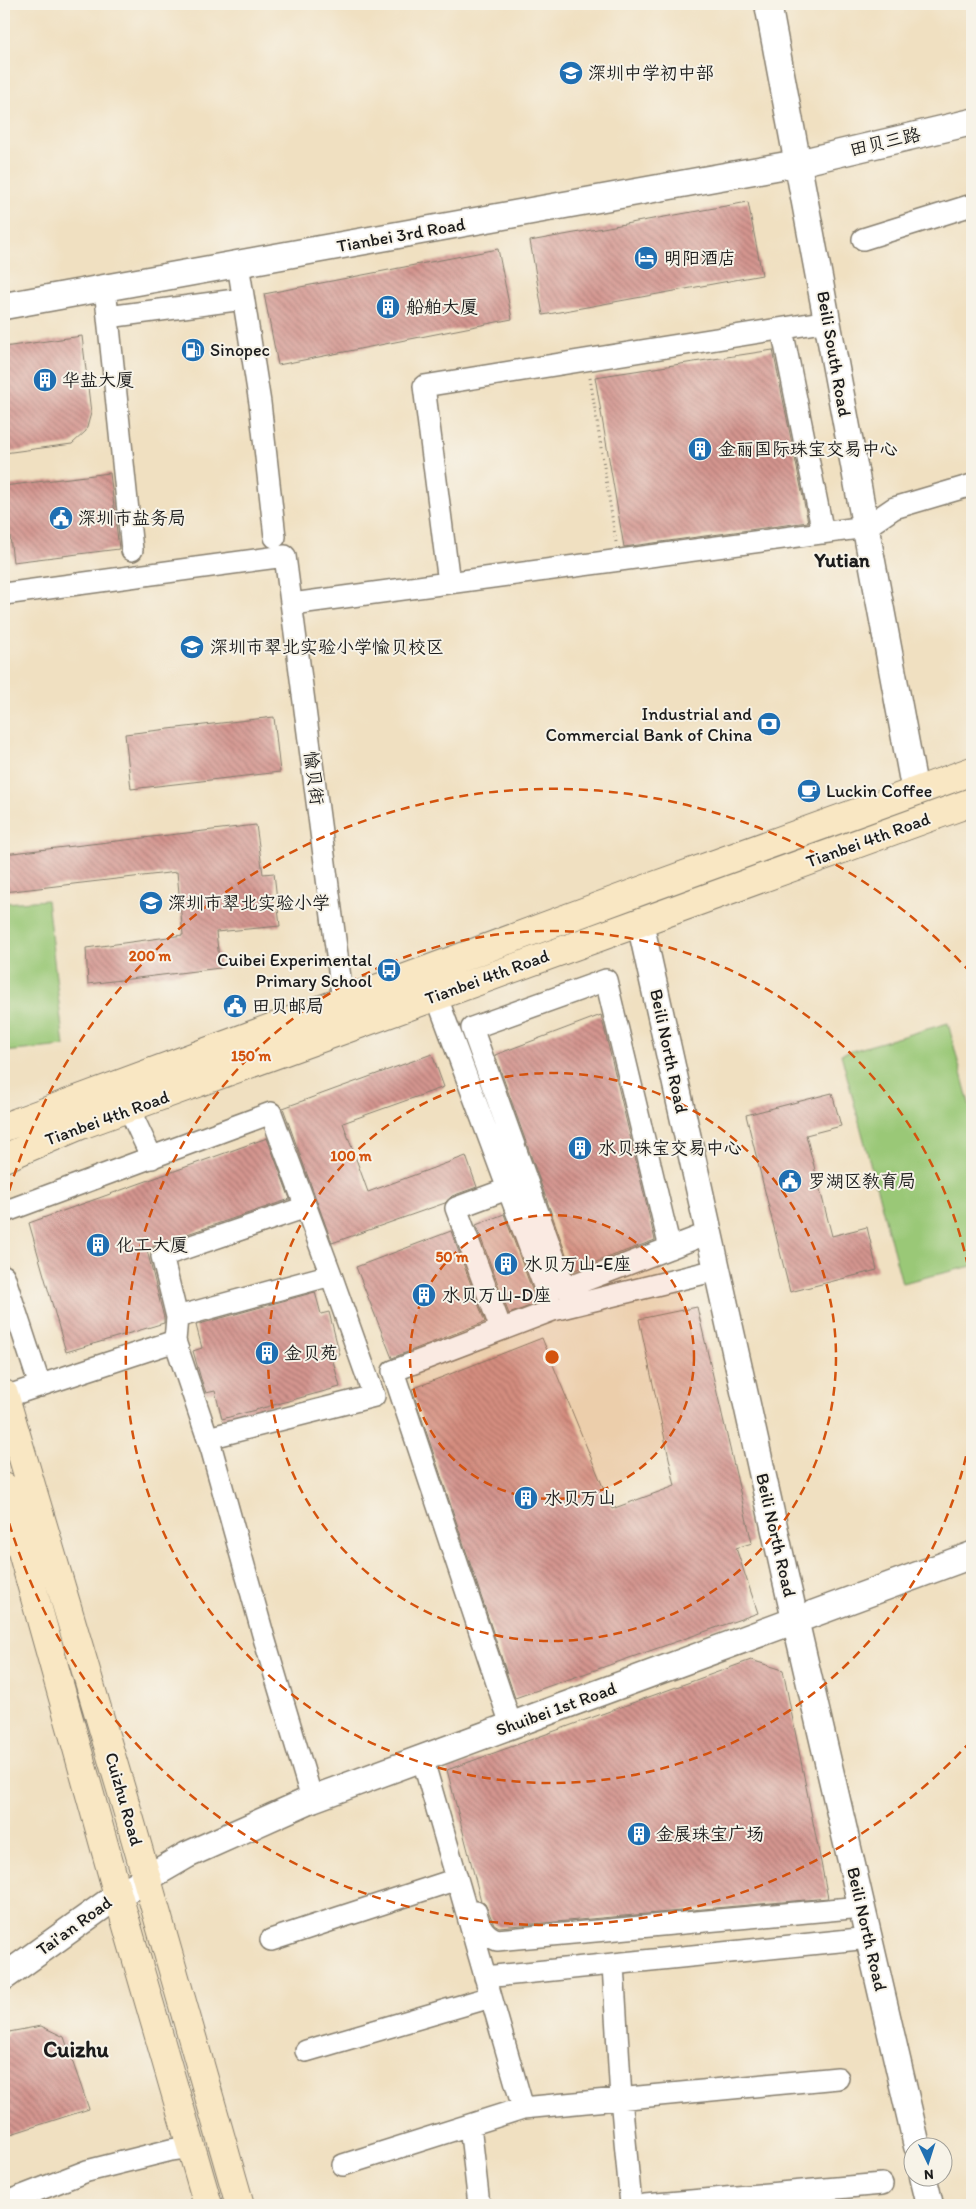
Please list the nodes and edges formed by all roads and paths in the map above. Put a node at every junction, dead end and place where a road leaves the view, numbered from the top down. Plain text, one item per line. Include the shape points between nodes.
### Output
1 (768, 4) edge
2 (972, 122) edge
3 (798, 163) junction
4 (972, 205) edge
5 (864, 239) dead end
6 (238, 264) junction
7 (105, 288) junction
8 (243, 299) junction
9 (4, 306) edge
10 (108, 317) junction
11 (828, 321) junction
12 (782, 328) junction
13 (588, 360) junction
14 (972, 485) edge
15 (866, 527) junction
16 (823, 533) junction
17 (275, 537) dead end
18 (132, 550) dead end
19 (619, 560) junction
20 (450, 582) junction
21 (4, 594) edge
22 (292, 604) junction
23 (972, 771) edge
24 (915, 792) junction
25 (972, 802) edge
26 (640, 922) junction
27 (436, 995) junction
28 (343, 1001) junction
29 (129, 1109) junction
30 (77, 1113) junction
31 (4, 1128) edge
32 (4, 1158) edge
33 (152, 1158) junction
34 (507, 1189) junction
35 (306, 1207) junction
36 (4, 1212) edge
37 (709, 1233) junction
38 (670, 1248) junction
39 (716, 1270) junction
40 (331, 1275) junction
41 (4, 1276) edge
42 (553, 1310) junction
43 (177, 1317) junction
44 (501, 1329) junction
45 (175, 1341) junction
46 (40, 1386) junction
47 (4, 1395) edge
48 (208, 1438) junction
49 (4, 1487) edge
50 (972, 1556) edge
51 (795, 1621) junction
52 (512, 1725) junction
53 (428, 1755) junction
54 (312, 1799) junction
55 (146, 1878) junction
56 (457, 1880) junction
57 (118, 1895) junction
58 (862, 1907) junction
59 (869, 1938) junction
60 (271, 1940) dead end
61 (613, 1965) junction
62 (4, 1977) edge
63 (486, 1977) junction
64 (491, 1998) junction
65 (306, 2050) dead end
66 (838, 2078) dead end
67 (621, 2098) junction
68 (523, 2108) junction
69 (470, 2125) junction
70 (915, 2136) edge
71 (192, 2147) junction
72 (343, 2165) dead end
73 (882, 2184) dead end
74 (925, 2186) edge
75 (4, 2202) edge
76 (208, 2205) edge
77 (240, 2205) edge
78 (479, 2205) edge
79 (631, 2205) edge
80 (645, 2205) edge
81 (930, 2205) edge

1 - 3 street, Beili South Road
2 - 3 street, 田贝三路
3 - 6 street, Tianbei 3rd Road
3 - 11 street, Beili South Road
4 - 5 street
6 - 7 street, Tianbei 3rd Road
6 - 8 street
7 - 9 street, Tianbei 3rd Road
7 - 10 street
8 - 10 street
8 - 17 street via 260,403
10 - 18 street
11 - 12 street
11 - 15 street, Beili South Road
12 - 13 street
12 - 16 street
13 - 19 path
13 - 20 street via 424,386
14 - 15 street via 894,508
15 - 16 street
15 - 24 street, Beili South Road
16 - 19 street
19 - 20 street
20 - 22 street
21 - 22 street, 愉贝街 via 285,556
22 - 28 street, 愉贝街
23 - 24 main road, Tianbei 4th Road
24 - 28 main road, Tianbei 4th Road
25 - 26 main road, Tianbei 4th Road
26 - 27 main road, Tianbei 4th Road
26 - 37 street, Beili North Road
27 - 29 main road, Tianbei 4th Road
27 - 34 street
28 - 30 main road, Tianbei 4th Road
29 - 30 main road, Tianbei 4th Road
29 - 33 street
30 - 31 main road, Tianbei 4th Road
30 - 32 main road, Tianbei 4th Road
33 - 35 street via 271,1113
33 - 36 street
34 - 42 street
34 - 44 street via 456,1208
35 - 40 street
35 - 43 street via 162,1256
37 - 38 street
37 - 39 street, Beili North Road
38 - 38 street via 565,1288 472,1028 606,980
39 - 42 street
39 - 51 street, Beili North Road
40 - 43 street
40 - 48 street via 374,1396
41 - 46 street
42 - 44 street
43 - 45 street
44 - 52 street via 393,1371
45 - 46 street
45 - 48 street
46 - 47 street
47 - 55 main road, Cuizhu Road
48 - 54 street
49 - 57 main road, Cuizhu Road
50 - 51 street, Shuibei 1st Road
51 - 52 street, Shuibei 1st Road
51 - 58 street, Beili North Road
52 - 53 street, Shuibei 1st Road
53 - 54 street, Shuibei 1st Road
53 - 56 street
53 - 58 street via 478,1921 486,1936 497,1940
54 - 55 street, Shuibei 1st Road via 187,1855
55 - 57 street, Tai'an Road
55 - 77 main road, Cuizhu Road
56 - 60 street
56 - 63 street
57 - 62 street, Tai'an Road
57 - 71 main road, Cuizhu Road
58 - 59 street, Beili North Road
59 - 61 street
59 - 70 street, Beili North Road
61 - 63 street
61 - 67 street
63 - 64 street
64 - 65 street
64 - 68 street
66 - 67 street
67 - 68 street
67 - 79 street
68 - 69 street
69 - 72 street
69 - 78 street
71 - 75 street via 87,2171
71 - 76 main road, Cuizhu Road
73 - 80 street
74 - 81 street

